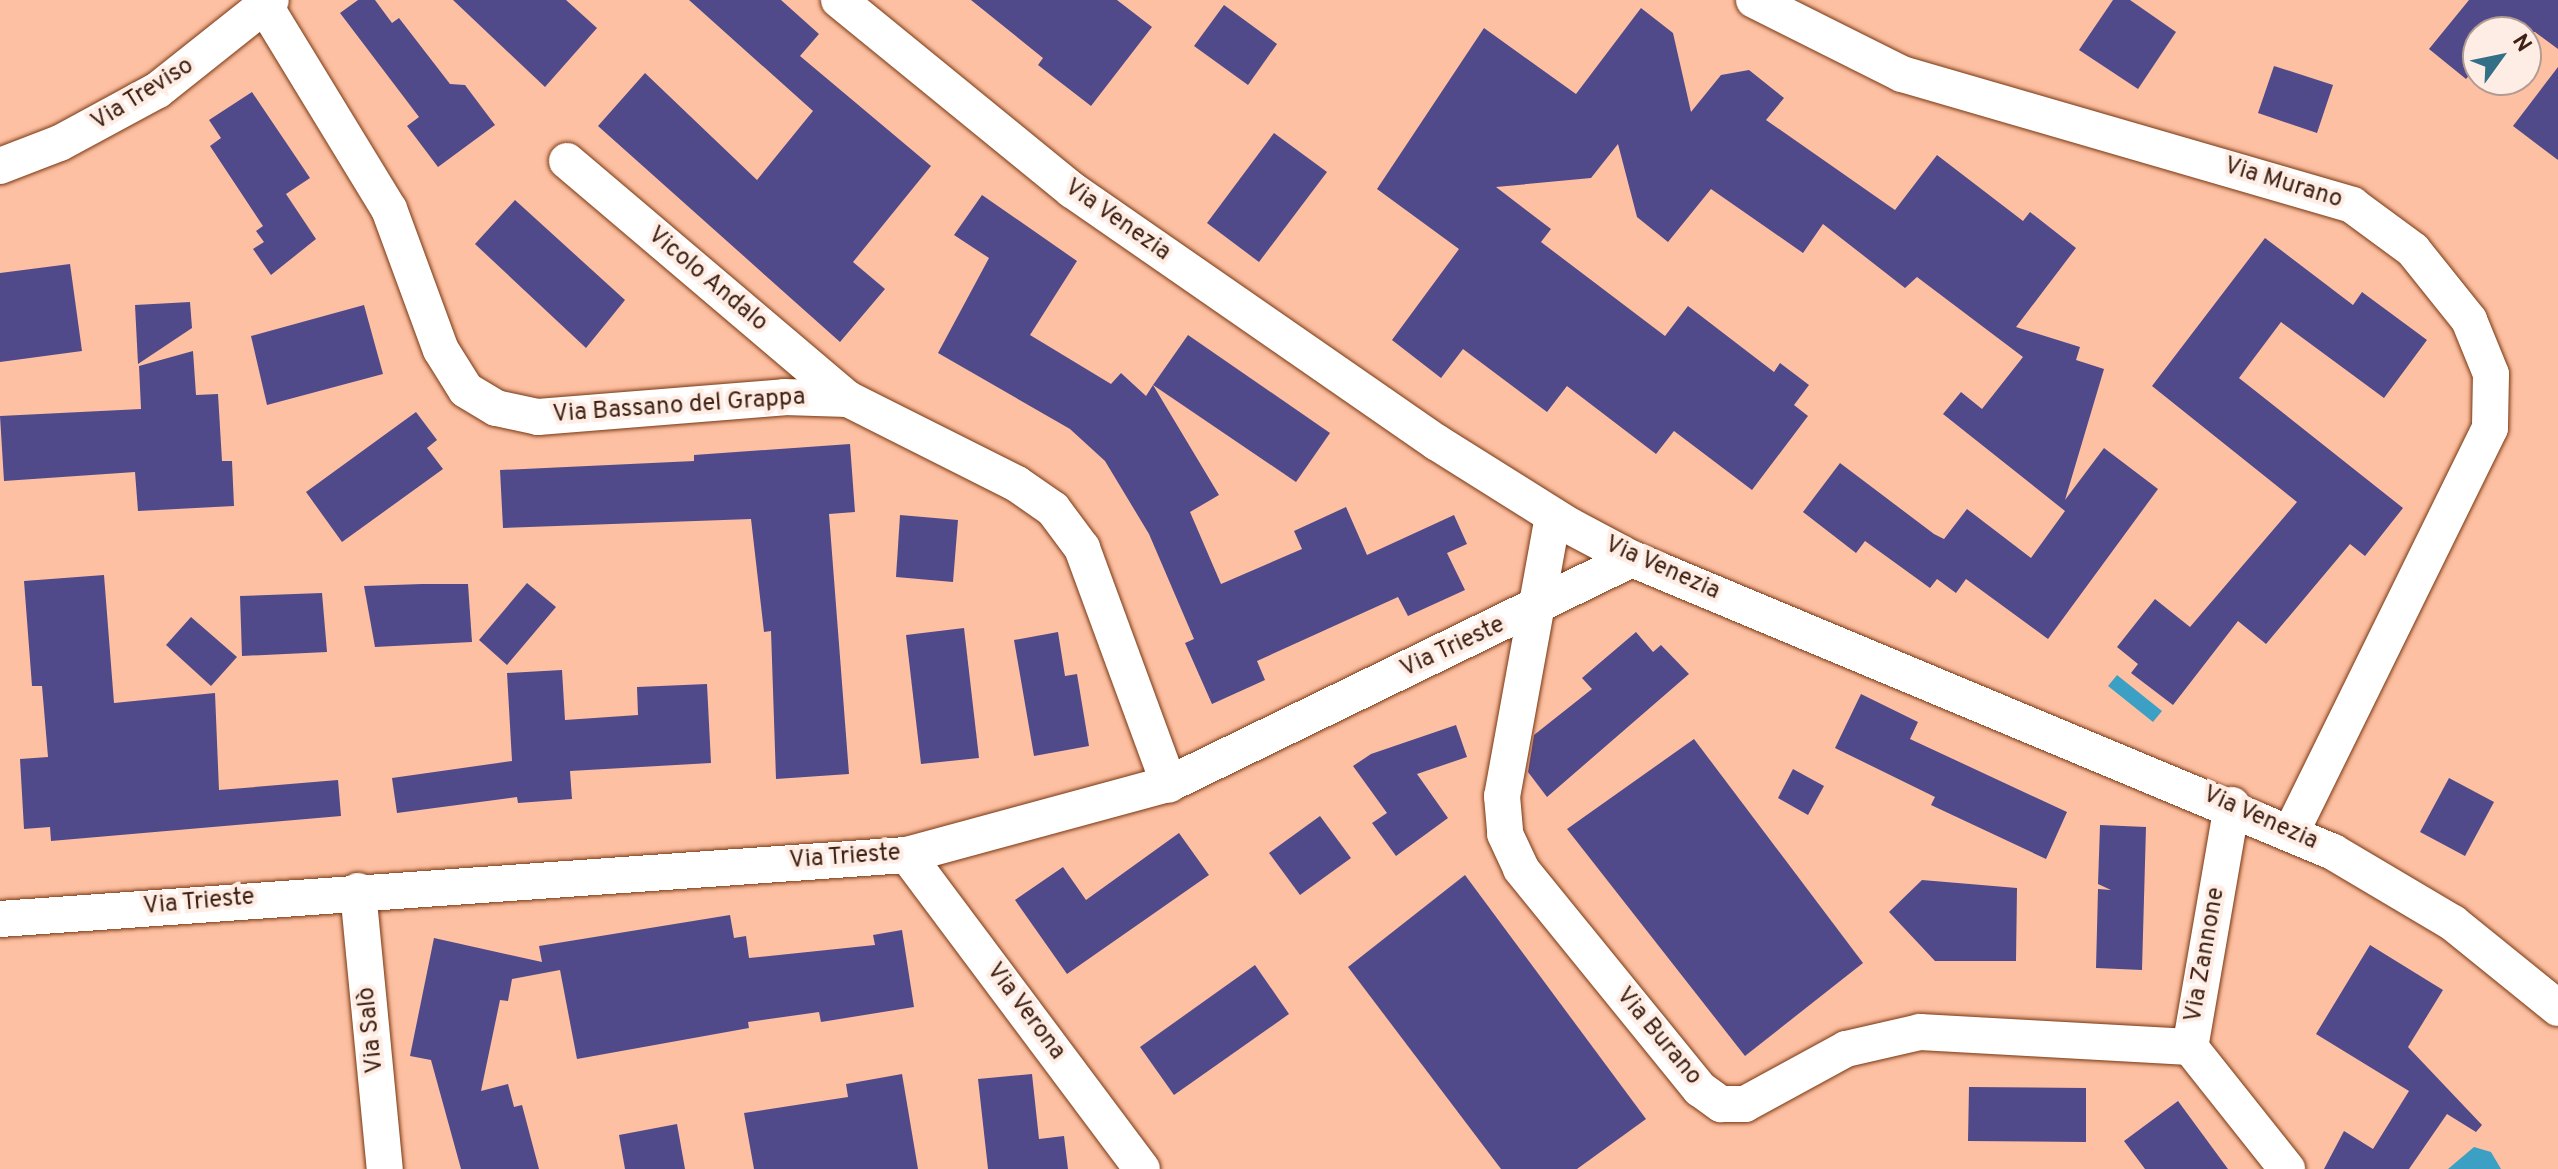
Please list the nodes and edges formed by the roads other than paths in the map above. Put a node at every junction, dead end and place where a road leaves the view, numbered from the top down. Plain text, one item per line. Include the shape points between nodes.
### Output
1 (839, 0) edge
2 (1754, 0) edge
3 (268, 3) edge
4 (567, 161) dead end
5 (0, 166) edge
6 (848, 399) junction
7 (1553, 516) junction
8 (1632, 559) junction
9 (1535, 610) junction
10 (1169, 784) junction
11 (2232, 805) junction
12 (2291, 832) junction
13 (907, 855) junction
14 (358, 891) junction
15 (0, 919) edge
16 (2558, 1008) edge
17 (2190, 1047) junction
18 (385, 1169) edge
19 (1142, 1169) edge
20 (2287, 1169) edge

1 - 7 street, Via Venezia via 1072,190 1436,442
2 - 12 street, Via Murano via 1902,74 2352,205 2413,250 2469,320 2491,374 2490,428
3 - 5 street, Via Treviso via 158,90 73,137
3 - 6 street, Via Bassano del Grappa via 382,197 441,350 476,398 538,417 784,397
4 - 6 street, Vicolo Andalo
6 - 10 street, Via Bassano del Grappa via 1017,484 1062,518 1086,558
7 - 8 street, Via Venezia
7 - 9 street, Via Burano
8 - 9 street, Via Trieste
8 - 11 street, Via Venezia
9 - 10 street, Via Trieste
9 - 17 street, Via Burano via 1502,796 1508,844 1521,869 1711,1098 1745,1104 1846,1049 1910,1033
10 - 13 street, Via Trieste
11 - 12 street, Via Venezia
11 - 17 street, Via Zannone
12 - 16 street, Via Venezia via 2433,909
13 - 14 street, Via Trieste
13 - 19 street, Via Verona
14 - 15 street, Via Trieste
14 - 18 street, Via Salò
17 - 20 street, Via Zannone

